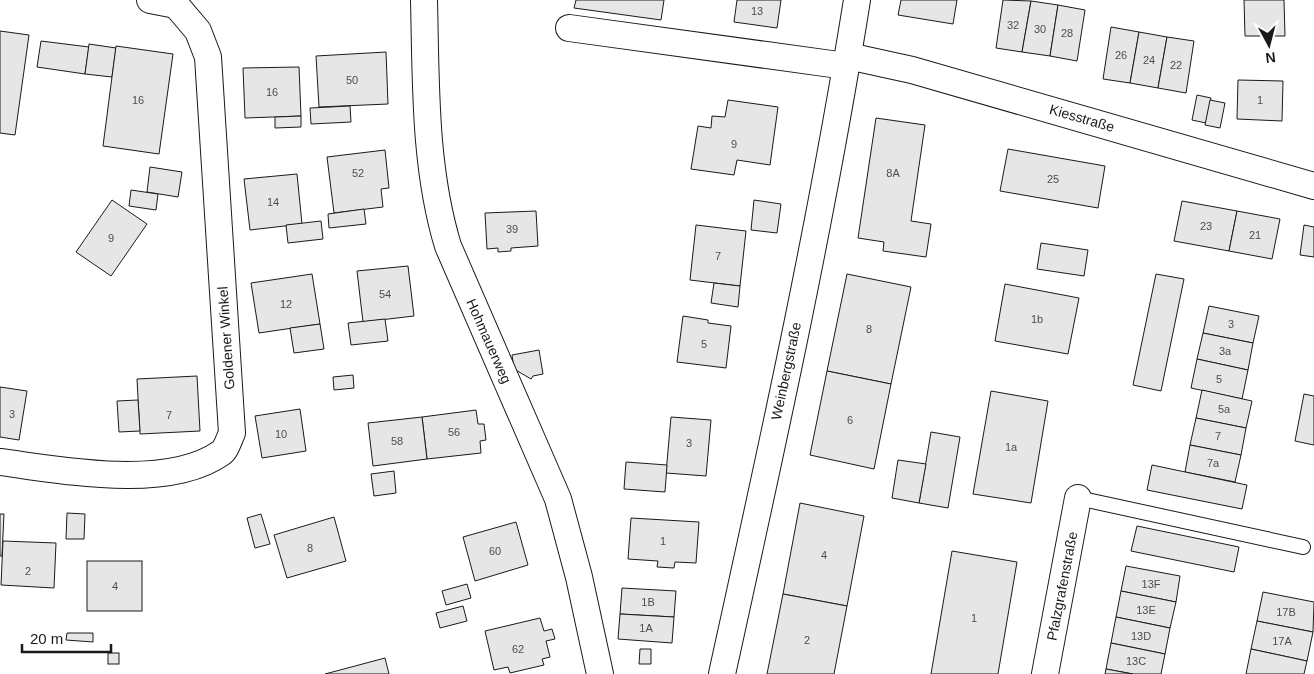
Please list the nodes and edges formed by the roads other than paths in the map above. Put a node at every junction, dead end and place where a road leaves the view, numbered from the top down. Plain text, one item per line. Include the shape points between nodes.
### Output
1 (150, 0) edge
2 (424, 0) edge
3 (857, 0) edge
4 (176, 2) edge
5 (569, 28) dead end
6 (847, 61) junction
7 (1314, 186) edge
8 (0, 462) edge
9 (1078, 498) joint
10 (1303, 548) dead end
11 (600, 674) edge
12 (722, 674) edge
13 (1045, 674) edge

1 - 4 street
2 - 11 street, Hohmauerweg via 430,158 438,214 455,264 558,499
3 - 6 street, Weinbergstraße
4 - 8 street, Goldener Winkel via 198,31 208,57 232,434 222,452 192,466 155,474 113,475
5 - 6 street
6 - 7 street, Kiesstraße via 922,72
6 - 12 street, Weinbergstraße
9 - 10 lane
9 - 13 street, Pfalzgrafenstraße

